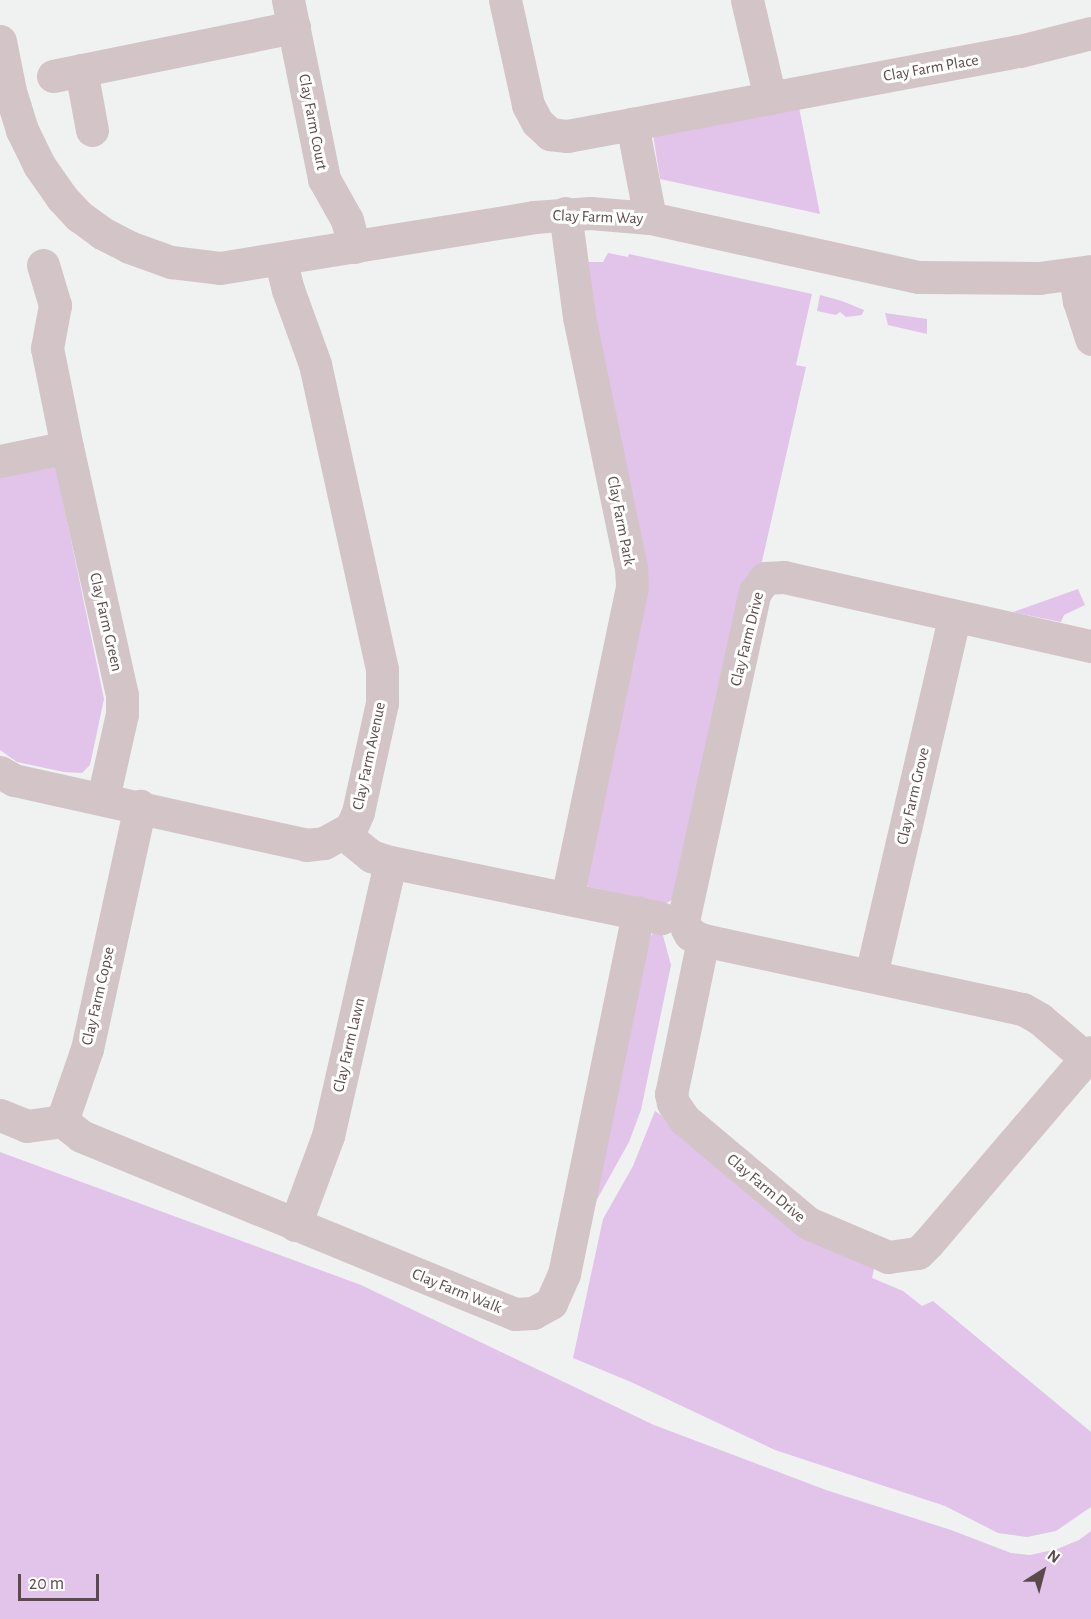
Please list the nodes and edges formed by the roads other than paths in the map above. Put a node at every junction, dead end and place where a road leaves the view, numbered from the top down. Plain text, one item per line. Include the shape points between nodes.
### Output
1 (505, 0) edge
2 (747, 0) edge
3 (291, 14) edge
4 (1091, 33) edge
5 (0, 41) edge
6 (770, 98) junction
7 (632, 124) junction
8 (92, 130) dead end
9 (565, 213) junction
10 (650, 218) junction
11 (354, 247) junction
12 (280, 259) junction
13 (43, 265) dead end
14 (1083, 273) edge
15 (1091, 339) edge
16 (67, 447) junction
17 (0, 461) edge
18 (954, 617) junction
19 (1091, 646) edge
20 (0, 772) edge
21 (103, 798) junction
22 (140, 806) junction
23 (344, 834) junction
24 (390, 862) junction
25 (567, 897) junction
26 (638, 913) junction
27 (693, 931) junction
28 (872, 975) junction
29 (1088, 1054) edge
30 (0, 1115) edge
31 (62, 1121) junction
32 (295, 1225) junction

1 - 7 street, Clay Farm Place via 528,105 537,122 550,134 567,136
2 - 6 street
3 - 8 street, Clay Farm Court via 67,73
3 - 11 street, Clay Farm Court via 324,179 347,220
4 - 6 street, Clay Farm Place via 1020,51
5 - 12 street, Clay Farm Way via 22,130 39,165 79,216 129,247 171,262 220,268
6 - 7 street, Clay Farm Place
7 - 10 street
9 - 10 street, Clay Farm Way
9 - 11 street, Clay Farm Way
9 - 25 street, Clay Farm Park via 579,317 632,587
10 - 14 street, Clay Farm Way via 919,277 1039,278
11 - 12 street, Clay Farm Way
12 - 23 street, Clay Farm Avenue via 315,364 382,669 382,703 358,812
13 - 16 street, Clay Farm Green via 68,305 47,348
14 - 15 street via 1079,301
16 - 17 street
16 - 21 street, Clay Farm Green via 122,695 122,714
18 - 19 street, Clay Farm Drive
18 - 27 street, Clay Farm Drive via 784,577 765,578 755,592
18 - 28 street, Clay Farm Grove
20 - 21 street via 14,780
21 - 22 street
22 - 23 street via 306,845 324,843
22 - 31 street, Clay Farm Copse via 87,1049
23 - 24 street via 371,856
24 - 25 street
24 - 32 street, Clay Farm Lawn via 328,1136
25 - 26 street
26 - 27 street
26 - 32 street, Clay Farm Walk via 564,1274 551,1303 533,1313 515,1314
27 - 28 street
27 - 29 street, Clay Farm Drive via 671,1094 673,1103 685,1120 808,1223 888,1257 918,1253 928,1243
28 - 29 street via 1023,1009
30 - 31 street via 27,1126
31 - 32 street, Clay Farm Walk via 81,1136

